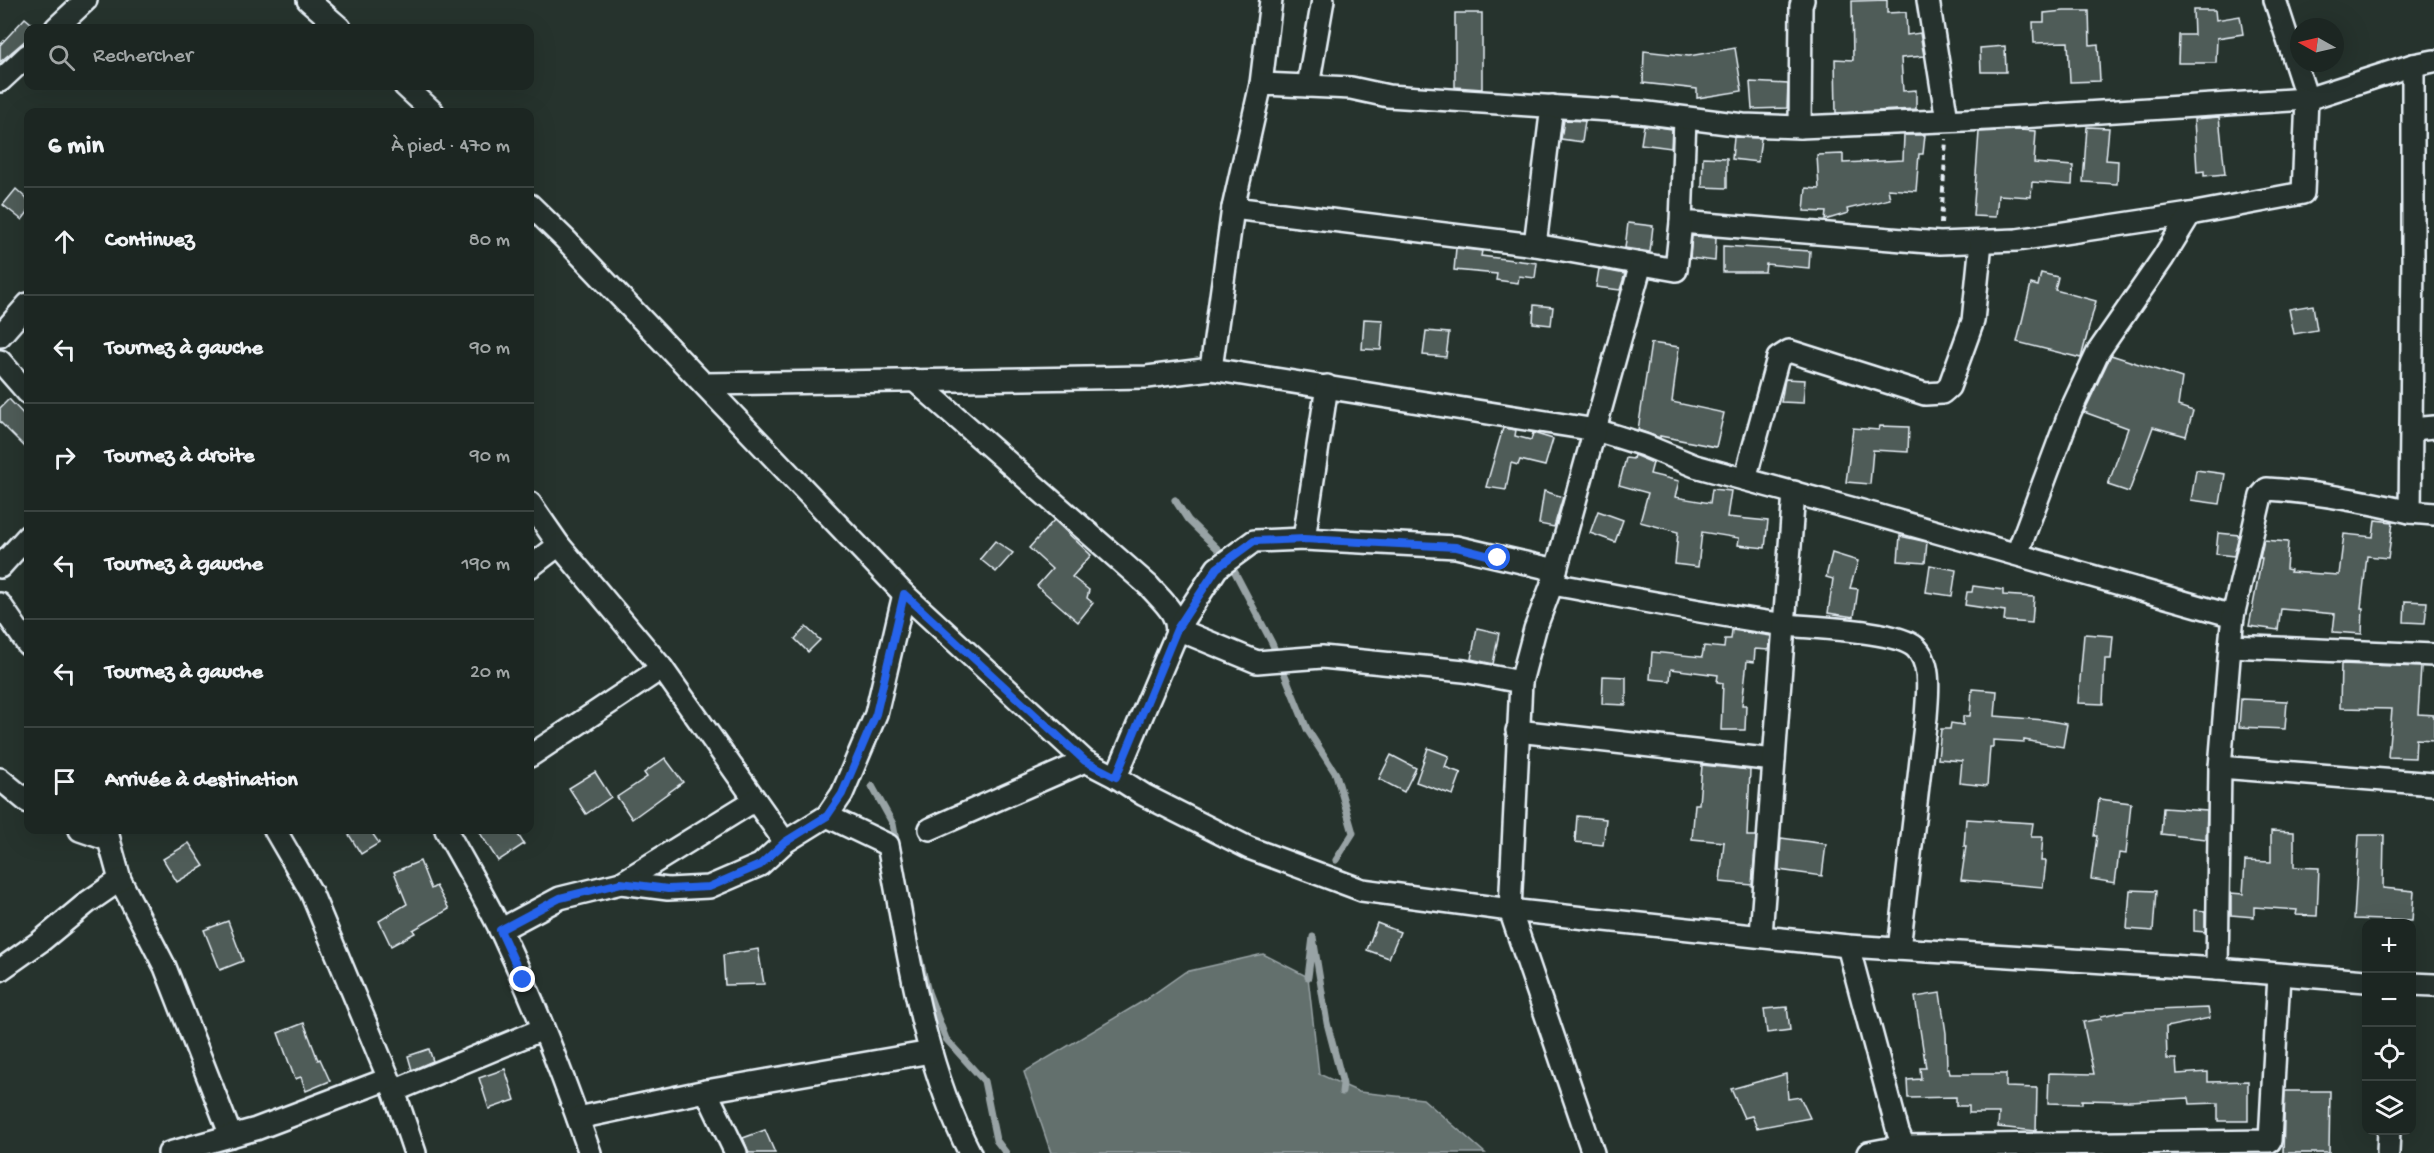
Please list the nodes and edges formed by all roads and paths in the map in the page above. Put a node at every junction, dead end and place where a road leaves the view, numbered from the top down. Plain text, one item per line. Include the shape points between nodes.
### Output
1 (86, 0) edge
2 (308, 0) edge
3 (1271, 0) edge
4 (1323, 0) edge
5 (1803, 0) edge
6 (1928, 0) edge
7 (2275, 0) edge
8 (60, 24) edge
9 (335, 24) edge
10 (24, 58) edge
11 (2434, 60) edge
12 (2413, 65) junction
13 (0, 81) edge
14 (1262, 84) junction
15 (1308, 86) junction
16 (409, 90) edge
17 (2307, 99) junction
18 (1552, 106) junction
19 (429, 108) edge
20 (1685, 119) junction
21 (1947, 120) junction
22 (1800, 128) junction
23 (1233, 208) junction
24 (534, 209) edge
25 (2190, 214) junction
26 (1680, 222) junction
27 (1981, 242) junction
28 (1940, 243) junction
29 (1535, 245) junction
30 (1641, 264) junction
31 (24, 309) edge
32 (0, 336) edge
33 (0, 362) edge
34 (1211, 369) junction
35 (914, 380) junction
36 (704, 384) junction
37 (1327, 386) junction
38 (24, 389) edge
39 (2434, 427) edge
40 (2412, 429) junction
41 (1596, 430) junction
42 (1744, 479) junction
43 (1794, 492) junction
44 (534, 509) edge
45 (2410, 512) junction
46 (2434, 514) edge
47 (1304, 539) junction
48 (24, 540) edge
49 (559, 545) junction
50 (2017, 555) junction
51 (534, 564) edge
52 (0, 567) edge
53 (1554, 577) junction
54 (904, 594) junction
55 (0, 604) edge
56 (2233, 616) junction
57 (1785, 624) junction
58 (1177, 629) junction
59 (24, 639) edge
60 (2230, 646) junction
61 (2434, 655) edge
62 (662, 668) junction
63 (1521, 682) junction
64 (1517, 731) junction
65 (534, 753) edge
66 (1774, 760) junction
67 (1085, 761) junction
68 (2220, 767) junction
69 (1116, 777) junction
70 (0, 779) edge
71 (2434, 784) edge
72 (24, 799) edge
73 (755, 800) junction
74 (827, 816) junction
75 (930, 829) dead end
76 (277, 834) edge
77 (448, 834) edge
78 (108, 835) edge
79 (785, 842) junction
80 (120, 880) junction
81 (621, 883) junction
82 (1510, 910) junction
83 (500, 930) junction
84 (1761, 935) junction
85 (1848, 946) junction
86 (1899, 948) junction
87 (2217, 969) junction
88 (0, 970) edge
89 (2279, 975) junction
90 (2362, 981) edge
91 (2416, 984) edge
92 (2434, 985) edge
93 (543, 1029) junction
94 (931, 1052) junction
95 (391, 1085) junction
96 (706, 1091) junction
97 (578, 1118) junction
98 (2389, 1135) edge
99 (231, 1136) junction
100 (2270, 1147) edge
101 (1906, 1150) edge
102 (169, 1153) edge
103 (415, 1153) edge
104 (590, 1153) edge
105 (736, 1153) edge
106 (970, 1153) edge
107 (1593, 1153) edge
108 (1868, 1153) edge
109 (2388, 1153) edge

1 - 8 street
2 - 9 street
3 - 14 street
4 - 15 street
5 - 22 street
6 - 21 street
7 - 17 street
10 - 13 street
11 - 12 street
12 - 17 street
12 - 40 street
14 - 15 street
14 - 23 street
15 - 18 street via 1351,88 1388,96
16 - 19 street
17 - 21 street
17 - 25 street via 2303,193
18 - 20 street
18 - 29 street
20 - 22 street
20 - 26 street
21 - 22 street
21 - 28 path
23 - 29 street
23 - 34 street
24 - 36 street
25 - 27 street
25 - 50 street via 2098,352 2066,423
26 - 28 street
26 - 30 street via 1676,270
27 - 28 street
27 - 42 street via 1973,321 1949,387 1942,393 1925,394 1789,351 1778,358
29 - 30 street
30 - 41 street
31 - 32 street
33 - 38 street
34 - 35 street via 1147,377
34 - 37 street
35 - 36 street
35 - 58 street via 1149,586 1174,615
36 - 54 street
37 - 41 street
37 - 47 street
39 - 40 street
40 - 45 street
41 - 42 street via 1695,466
41 - 53 street
42 - 43 street
43 - 50 street
43 - 57 street
44 - 49 street
45 - 46 street
45 - 56 street via 2367,501 2265,490
47 - 53 street via 1456,547
47 - 58 street via 1254,541 1228,559 1217,568
48 - 52 street
49 - 51 street
49 - 62 street
50 - 56 street
53 - 57 street
53 - 63 street
54 - 67 street
54 - 74 street via 876,714 842,794
55 - 59 street
56 - 60 street
57 - 66 street
57 - 86 street via 1876,634 1916,647 1925,662 1926,717
58 - 63 street via 1257,662 1322,657 1464,671
58 - 69 street
60 - 61 street
60 - 68 street
62 - 65 street
62 - 73 street
63 - 64 street
64 - 66 street
64 - 82 street
66 - 84 street
67 - 69 street
67 - 75 street
68 - 71 street
68 - 87 street
69 - 82 street via 1249,848 1362,890
70 - 72 street
73 - 79 street
73 - 81 street
74 - 79 street
74 - 94 street via 888,845
76 - 95 street via 310,892
77 - 83 street
78 - 80 street
79 - 81 street via 760,865 709,887 668,889
80 - 88 street
80 - 99 street via 165,967
81 - 83 street via 560,898
82 - 84 street
82 - 107 street
83 - 93 street
84 - 85 street
85 - 86 street
85 - 101 street
86 - 87 street
87 - 89 street
89 - 90 street
89 - 100 street
91 - 92 street
93 - 95 street
93 - 97 street
94 - 96 street
94 - 106 street
95 - 99 street
95 - 103 street
96 - 97 street
96 - 105 street
97 - 104 street
98 - 109 street
99 - 102 street
100 - 101 street
101 - 108 street

